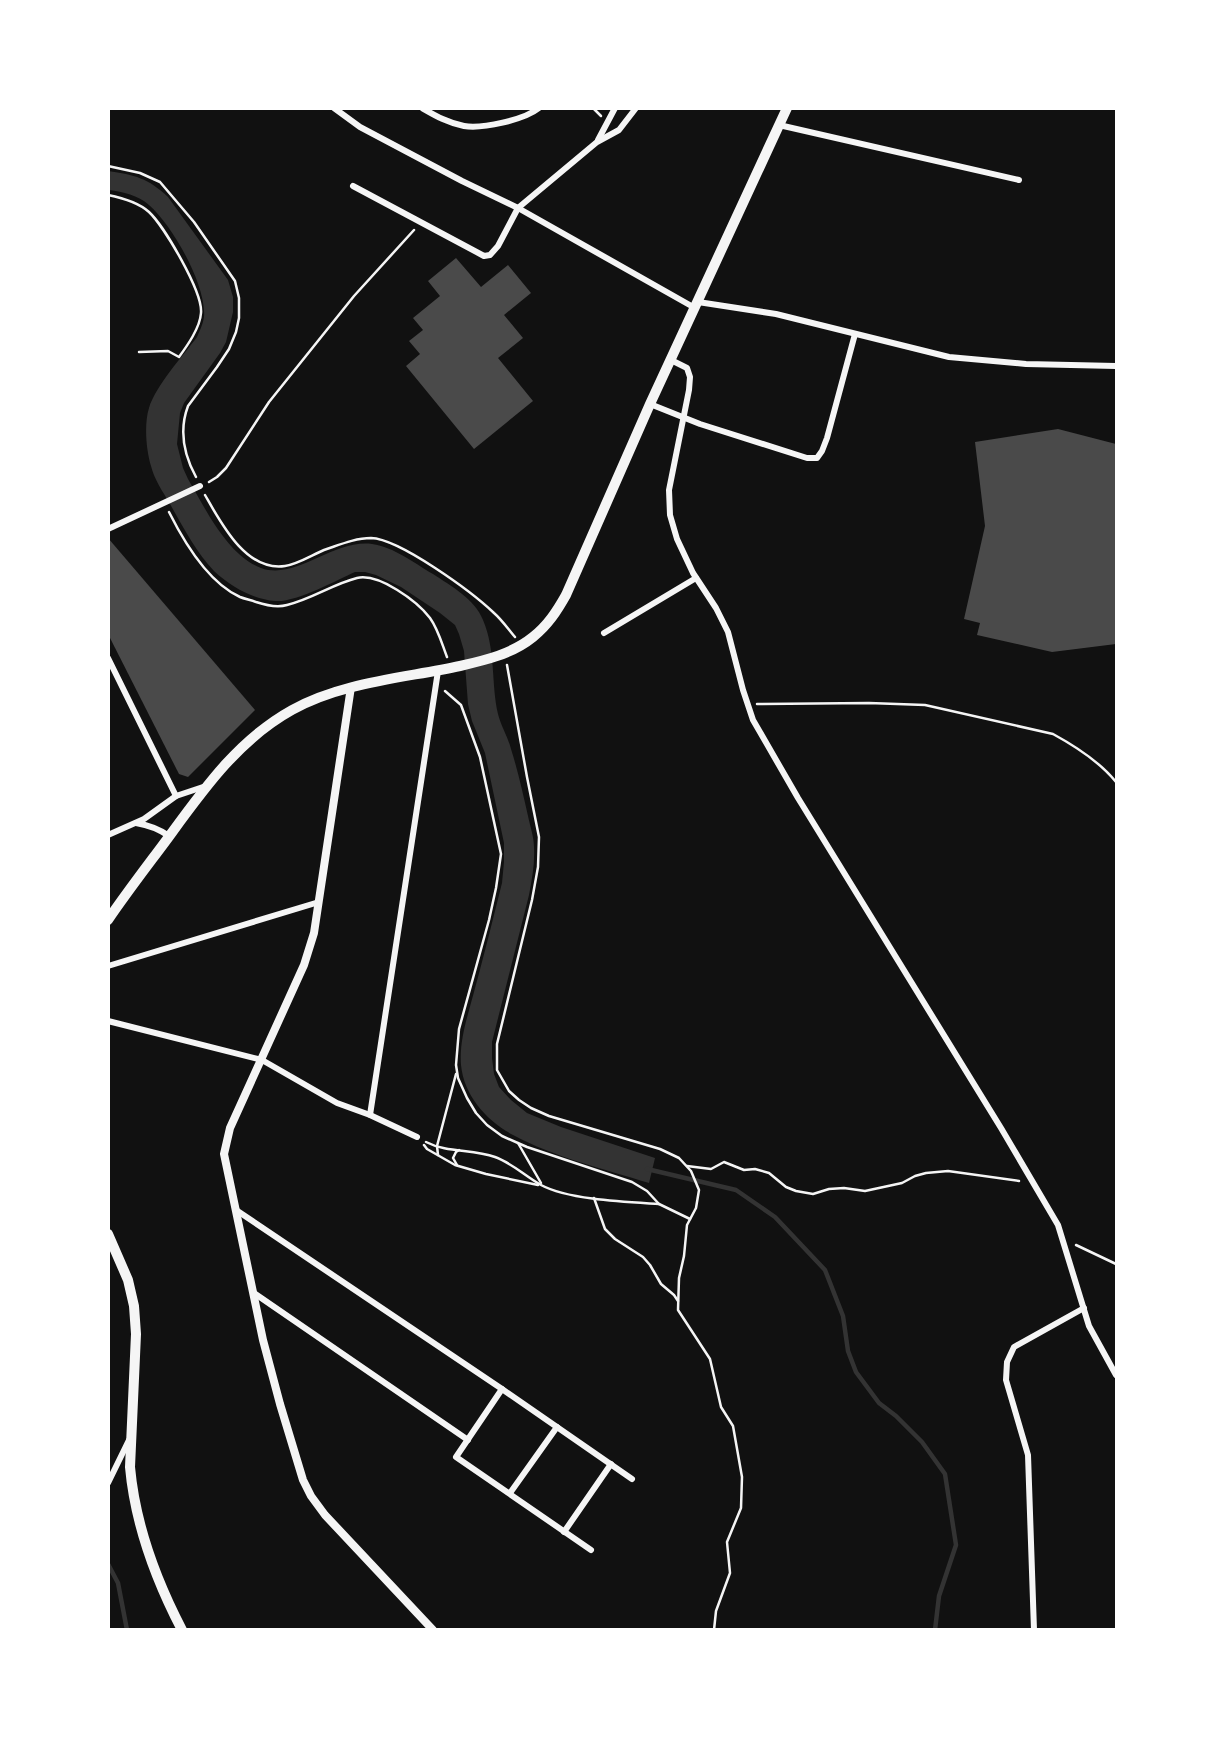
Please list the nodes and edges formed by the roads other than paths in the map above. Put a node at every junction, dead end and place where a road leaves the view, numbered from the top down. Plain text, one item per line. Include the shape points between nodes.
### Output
1 (334, 108) edge
2 (422, 108) edge
3 (539, 108) edge
4 (615, 108) edge
5 (636, 108) edge
6 (787, 108) edge
7 (608, 121) junction
8 (779, 125) junction
9 (617, 131) junction
10 (597, 142) junction
11 (1019, 180) dead end
12 (353, 186) dead end
13 (518, 208) junction
14 (696, 305) junction
15 (855, 334) junction
16 (671, 360) junction
17 (1116, 366) edge
18 (650, 404) junction
19 (684, 418) junction
20 (200, 486) road end
21 (108, 529) edge
22 (696, 578) junction
23 (604, 633) dead end
24 (108, 658) edge
25 (438, 671) junction
26 (351, 687) junction
27 (207, 786) junction
28 (176, 796) junction
29 (159, 808) junction
30 (185, 814) junction
31 (136, 823) junction
32 (166, 834) junction
33 (108, 835) edge
34 (319, 902) junction
35 (108, 920) edge
36 (108, 966) edge
37 (108, 1021) edge
38 (262, 1060) junction
39 (370, 1115) junction
40 (417, 1137) road end
41 (236, 1210) junction
42 (108, 1234) edge
43 (254, 1293) junction
44 (1084, 1308) junction
45 (1116, 1375) edge
46 (502, 1388) junction
47 (557, 1427) junction
48 (132, 1435) junction
49 (468, 1440) junction
50 (611, 1464) junction
51 (632, 1479) dead end
52 (108, 1483) edge
53 (510, 1493) junction
54 (564, 1532) junction
55 (591, 1550) dead end
56 (182, 1629) edge
57 (433, 1629) edge
58 (1034, 1629) edge

1 - 13 street via 360,127
2 - 3 street via 466,127 502,123
4 - 7 street
5 - 9 street
6 - 8 main road
7 - 9 street via 609,128
7 - 10 street
8 - 11 street
8 - 14 main road
9 - 10 street
10 - 13 street
12 - 13 street via 484,256 498,246
13 - 14 street
14 - 15 street via 776,314
14 - 16 main road
15 - 17 street via 949,357
15 - 19 street via 827,438 817,458
16 - 18 main road
16 - 19 street via 689,371
18 - 19 street
18 - 25 main road via 566,595 549,622 505,654
19 - 22 street via 669,489 670,515
20 - 21 street
22 - 23 street
22 - 44 street via 728,632 761,737 1058,1225
24 - 28 street
25 - 26 main road
25 - 39 street
26 - 27 main road via 314,698 275,720 246,743
26 - 34 street
27 - 28 street
27 - 30 main road
28 - 29 street
28 - 30 street via 184,795 190,801
29 - 31 street
29 - 32 street via 156,823
30 - 32 main road
31 - 32 street
31 - 33 street
32 - 35 main road
34 - 36 street
34 - 38 street via 304,965
37 - 38 street
38 - 39 street via 337,1103
38 - 41 street via 225,1145 225,1166
39 - 40 street
41 - 43 street
41 - 46 street
42 - 48 main road via 134,1306
43 - 49 street
43 - 57 street via 279,1404 310,1496
44 - 45 street via 1088,1326
44 - 58 street via 1014,1347 1007,1362 1006,1380 1028,1455
46 - 47 street
46 - 49 street
47 - 50 street
47 - 53 street
48 - 52 street
48 - 56 main road via 130,1468 136,1512
49 - 53 street via 456,1457
50 - 51 street
50 - 54 street
53 - 54 street
54 - 55 street

